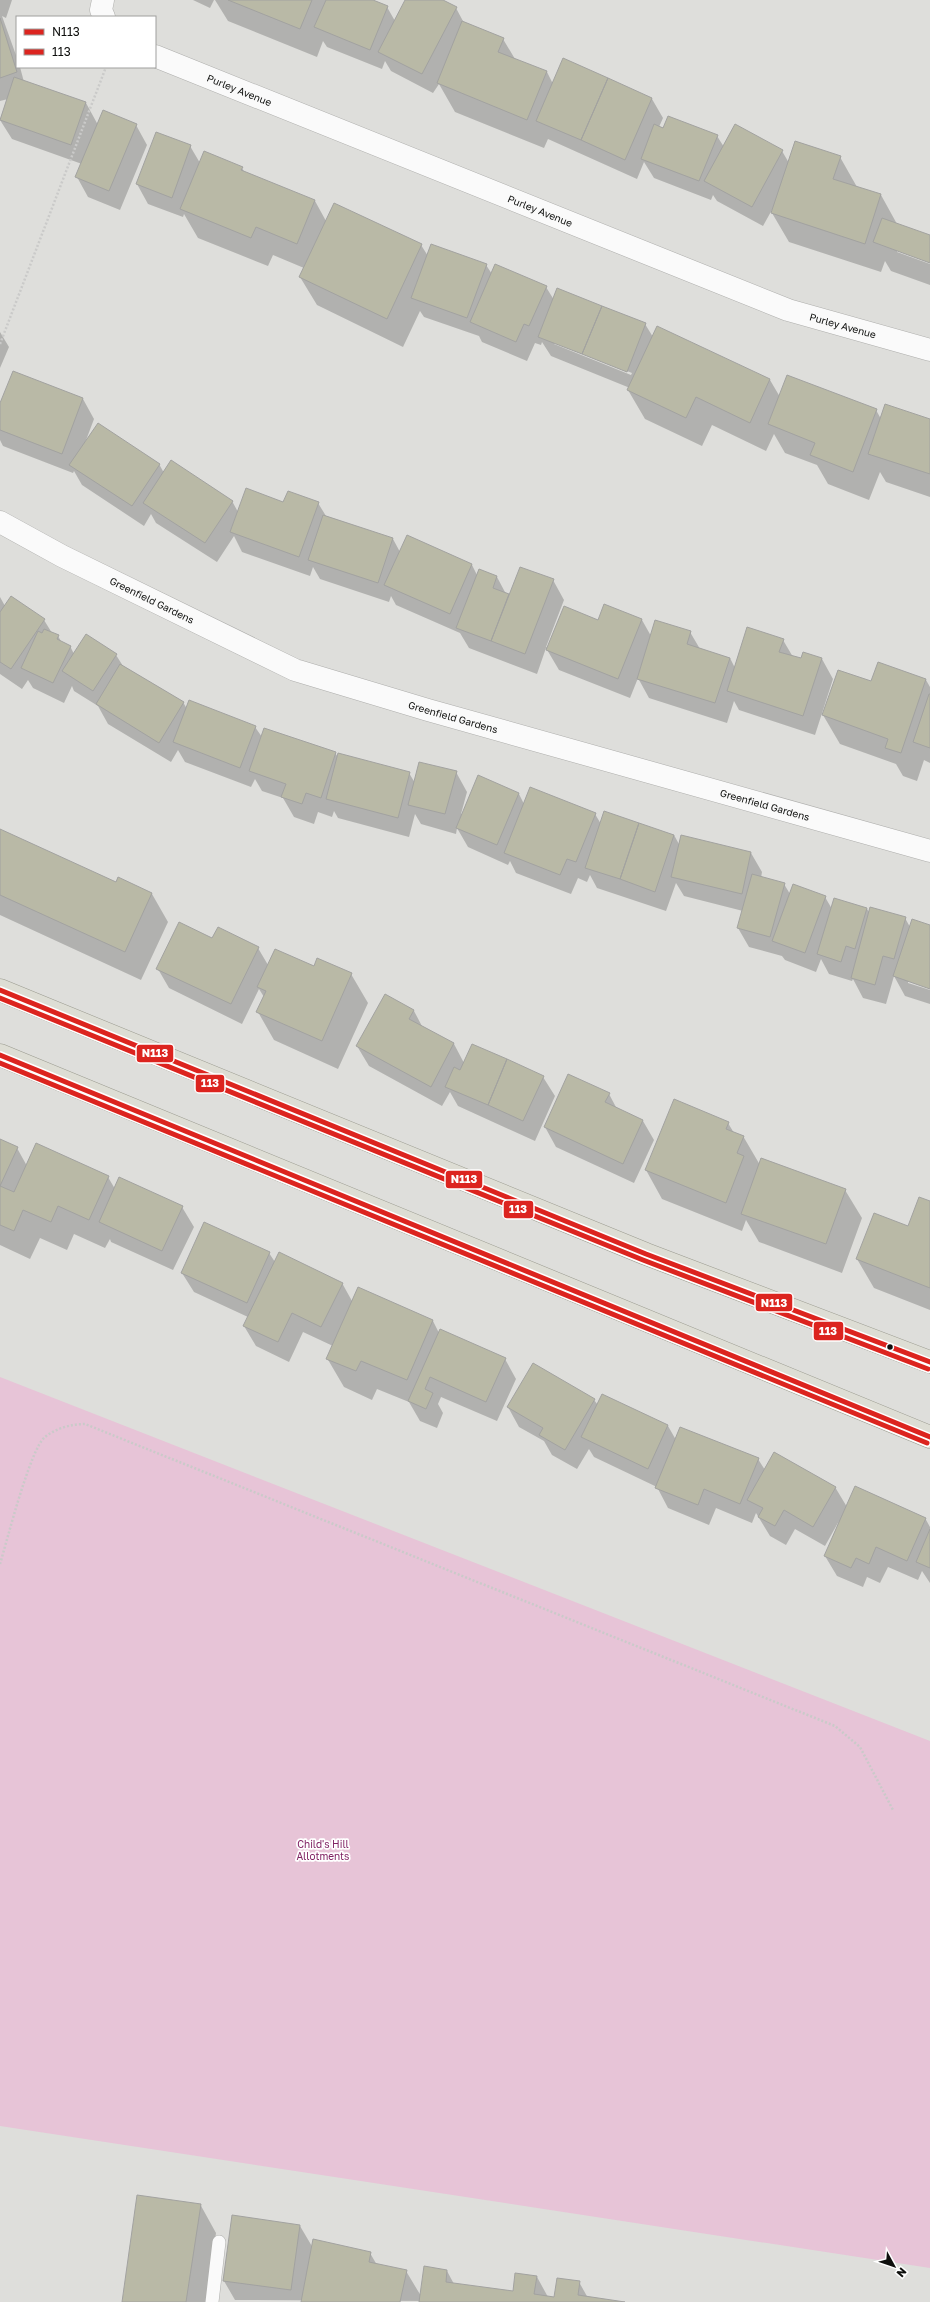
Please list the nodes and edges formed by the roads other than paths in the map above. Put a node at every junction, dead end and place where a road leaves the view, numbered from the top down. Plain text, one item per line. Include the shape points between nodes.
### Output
1 (103, 0) edge
2 (104, 16) edge
3 (156, 56) edge
4 (930, 350) edge
5 (0, 522) edge
6 (930, 851) edge
7 (0, 990) edge
8 (0, 1055) edge
9 (930, 1362) edge
10 (930, 1437) edge
11 (220, 2242) dead end
12 (212, 2302) edge

1 - 2 street via 101,10
3 - 4 street, Purley Avenue via 788,310
5 - 6 street, Greenfield Gardens via 62,556 295,670 428,710
7 - 9 highway via 646,1254
8 - 10 highway
11 - 12 lane

